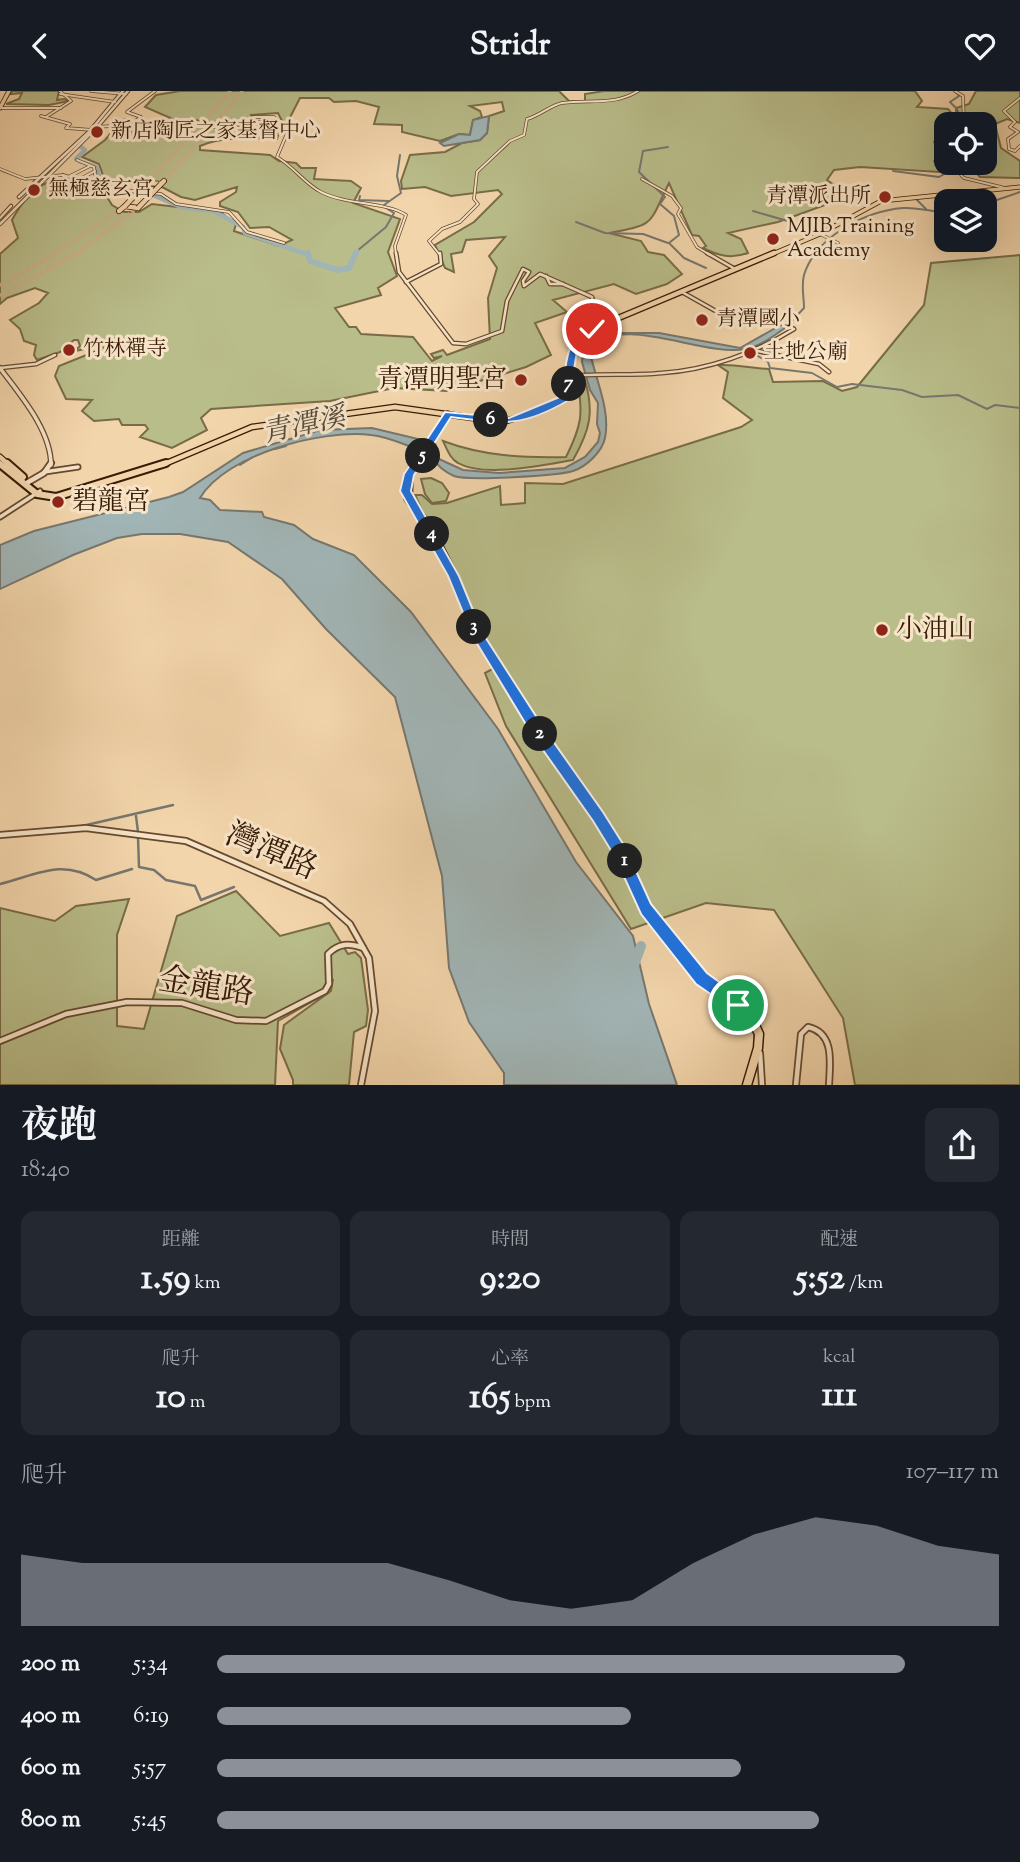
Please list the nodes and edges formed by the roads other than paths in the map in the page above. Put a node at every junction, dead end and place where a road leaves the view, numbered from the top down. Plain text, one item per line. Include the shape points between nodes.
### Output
1 (7, 91) edge
2 (91, 91) edge
3 (155, 91) edge
4 (638, 91) edge
5 (60, 92) edge
6 (125, 92) edge
7 (956, 92) edge
8 (1020, 98) edge
9 (0, 100) edge
10 (115, 102) junction
11 (0, 108) edge
12 (61, 109) junction
13 (964, 112) edge
14 (41, 116) dead end
15 (46, 117) junction
16 (135, 121) junction
17 (94, 128) junction
18 (1020, 146) edge
19 (77, 160) dead end
20 (92, 165) junction
21 (0, 169) edge
22 (95, 171) junction
23 (63, 175) junction
24 (961, 175) edge
25 (70, 176) junction
26 (44, 177) junction
27 (37, 179) junction
28 (642, 179) dead end
29 (81, 180) junction
30 (94, 182) junction
31 (64, 186) junction
32 (70, 187) junction
33 (85, 187) junction
34 (106, 187) junction
35 (1020, 187) edge
36 (1006, 188) junction
37 (57, 190) dead end
38 (98, 194) junction
39 (119, 195) dead end
40 (125, 206) junction
41 (119, 211) tunnel mouth
42 (0, 218) edge
43 (0, 224) edge
44 (821, 235) junction
45 (834, 242) dead end
46 (285, 243) dead end
47 (735, 269) junction
48 (406, 282) junction
49 (682, 292) junction
50 (612, 320) junction
51 (751, 349) junction
52 (55, 355) dead end
53 (0, 368) edge
54 (828, 372) dead end
55 (570, 376) junction
56 (448, 414) junction
57 (0, 457) edge
58 (0, 464) edge
59 (78, 467) dead end
60 (44, 473) junction
61 (27, 483) junction
62 (39, 493) junction
63 (0, 517) edge
64 (0, 835) edge
65 (365, 949) junction
66 (0, 1041) edge
67 (758, 1048) junction
68 (361, 1085) edge
69 (747, 1085) edge
70 (762, 1085) edge
71 (796, 1085) edge
72 (829, 1085) edge

1 - 9 main road
1 - 11 main road
2 - 6 street
3 - 16 street via 127,112 141,117
4 - 48 street via 622,101 559,103 525,120 524,135 510,141 477,172 474,199 478,204 460,222 429,241 440,253 441,264
5 - 10 street
5 - 12 street via 71,101
6 - 10 street
6 - 17 street
7 - 13 street via 963,96
8 - 18 street via 1004,111 1015,122 1010,127 1018,132 1008,139 1009,149 1015,151
10 - 17 street
11 - 12 street
12 - 15 street
14 - 15 street
15 - 17 street via 70,124 66,128
16 - 17 street
16 - 48 street via 167,130 193,124 202,128 238,126 254,133 259,127 252,118 275,115 288,131 276,157 319,191 362,205 396,208 406,215 395,246 399,272
17 - 26 street
17 - 27 street
19 - 20 street
20 - 22 street
20 - 25 street
21 - 27 street via 13,177
22 - 29 street
22 - 30 street
23 - 25 street
23 - 26 street
23 - 31 street
24 - 36 street
25 - 29 street
26 - 27 street
26 - 43 street
27 - 42 street
28 - 47 street via 672,196 697,247
29 - 30 street
29 - 32 street
30 - 33 street
30 - 34 street
31 - 32 street
31 - 37 street
32 - 33 street
33 - 38 street
34 - 38 street
34 - 46 street via 161,194 176,204 229,212 247,232
35 - 36 main road
36 - 44 main road via 886,200
38 - 39 street
40 - 40 highway, bridge via 148,181 162,182 136,209
40 - 41 highway
44 - 45 street
44 - 47 main road
47 - 49 main road
48 - 50 street via 450,341 461,345 502,331 505,307 521,269 529,272 524,286 537,274 546,276 550,283 565,284 592,297 594,309
49 - 50 main road
49 - 51 street via 721,314 764,316 794,329
50 - 55 main road via 577,339
51 - 54 street via 819,364
51 - 55 street via 673,372
52 - 53 street via 36,364
53 - 60 street via 40,427 51,464
55 - 56 main road via 568,393 560,402 516,420
56 - 62 main road via 395,407 252,426 172,461 65,496
56 - 67 main road via 408,478 408,498 454,576 477,634 613,840 646,909 702,979 752,1021 759,1034
57 - 61 main road
58 - 61 main road
59 - 60 street
60 - 61 street
61 - 62 main road
62 - 63 street
64 - 65 street, 灣潭路 via 86,828 186,841 324,901 350,924
65 - 66 street, 金龍路 via 345,943 335,946 328,954 325,991 266,1021 236,1020 182,1003 127,1002 66,1014
65 - 68 street, 灣潭路 via 375,1011
67 - 69 main road
67 - 70 street
71 - 72 street via 802,1034 813,1027 826,1039

